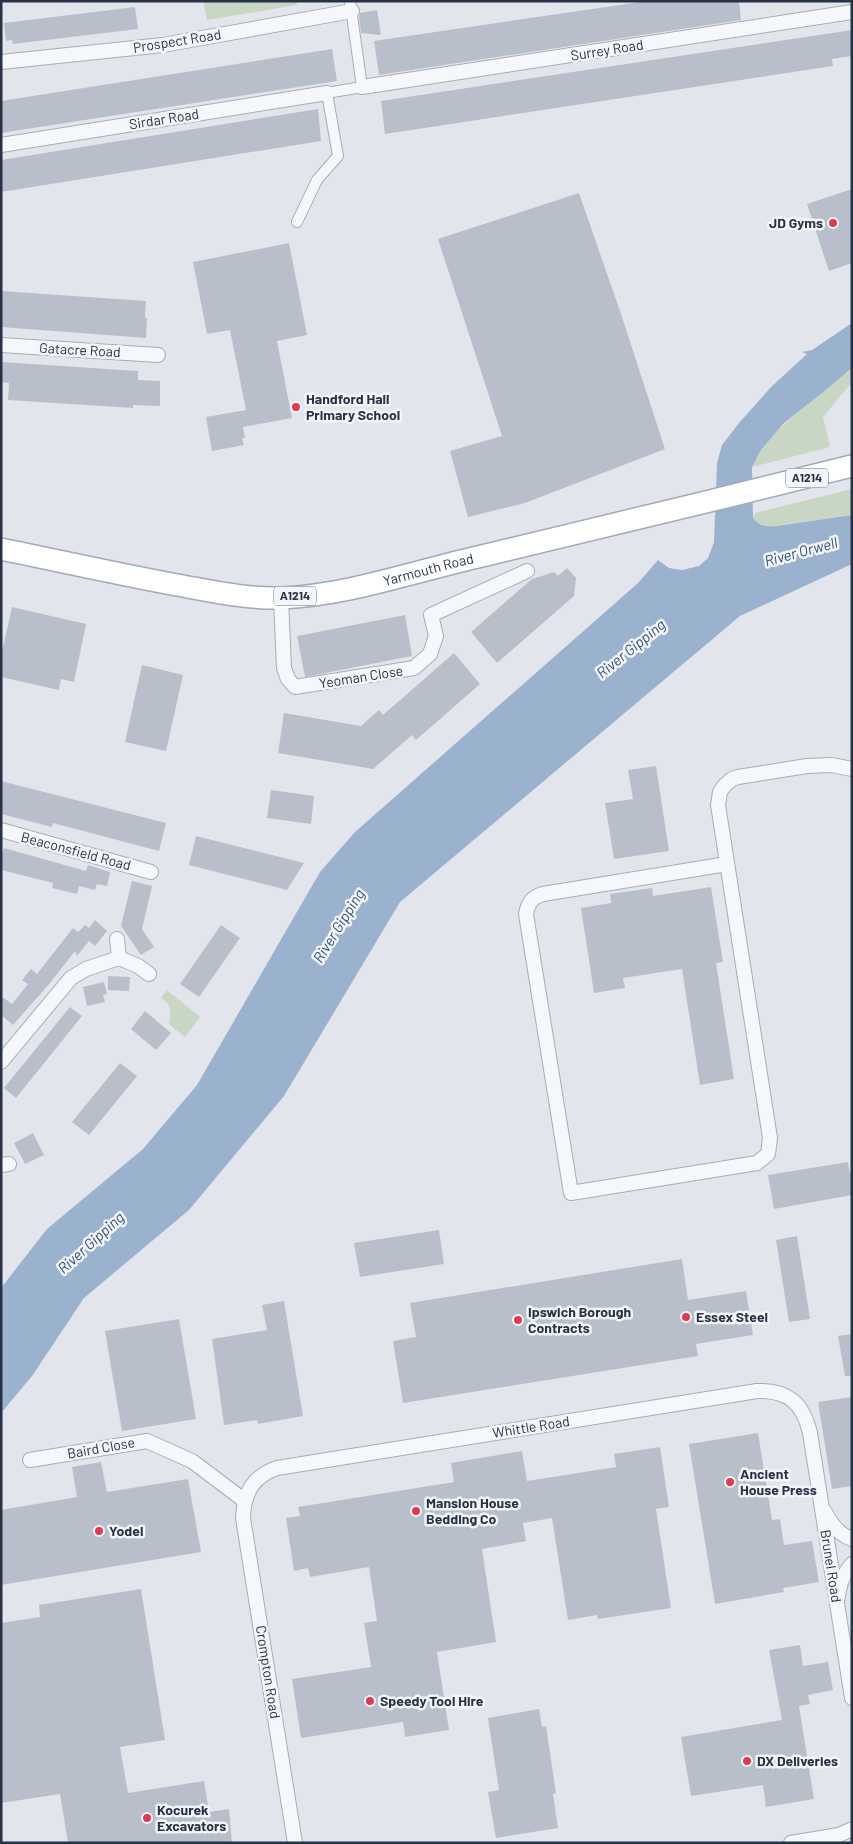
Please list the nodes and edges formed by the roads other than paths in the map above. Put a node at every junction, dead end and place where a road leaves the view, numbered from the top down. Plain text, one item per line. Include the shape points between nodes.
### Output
1 (351, 6) edge
2 (852, 12) edge
3 (1, 62) edge
4 (362, 87) junction
5 (327, 93) junction
6 (1, 145) edge
7 (297, 222) dead end
8 (1, 345) edge
9 (158, 355) dead end
10 (852, 466) edge
11 (1, 549) edge
12 (527, 570) dead end
13 (281, 598) junction
14 (852, 769) edge
15 (1, 830) edge
16 (727, 864) junction
17 (151, 872) dead end
18 (118, 939) dead end
19 (120, 958) junction
20 (149, 974) dead end
21 (1, 1062) edge
22 (810, 1433) joint
23 (30, 1460) dead end
24 (820, 1497) junction
25 (245, 1501) junction
26 (852, 1539) edge
27 (852, 1564) edge
28 (837, 1609) junction
29 (852, 1698) edge
30 (852, 1830) edge
31 (295, 1843) edge
32 (791, 1843) edge

1 - 3 street, Prospect Road via 163,45
1 - 4 street
2 - 4 street, Surrey Road
4 - 5 street
5 - 6 street, Sirdar Road
5 - 7 street via 338,156 317,180
8 - 9 street, Gatacre Road
10 - 13 main road, Yarmouth Road / A1214 via 379,583
11 - 13 main road, Yarmouth Road / A1214 via 232,595
12 - 13 street, Yeoman Close via 432,616 436,636 430,654 414,668 295,687 284,668
14 - 16 street via 831,765 807,766 738,777 728,782 720,792 718,805
15 - 17 street, Beaconsfield Road
16 - 16 street via 770,1138 768,1154 757,1163 571,1193 526,914 529,902 543,894
18 - 19 street
19 - 20 street
19 - 21 street via 86,969 71,978
22 - 24 street, Brunel Road
22 - 25 street, Whittle Road via 801,1409 790,1398 777,1392 758,1391 277,1468 254,1481
23 - 25 street, Baird Close via 147,1441 192,1461
24 - 26 street via 832,1524
24 - 28 street, Brunel Road
25 - 31 street, Crompton Road via 243,1518
27 - 28 street via 840,1584
28 - 29 street, Brunel Road
30 - 32 street

